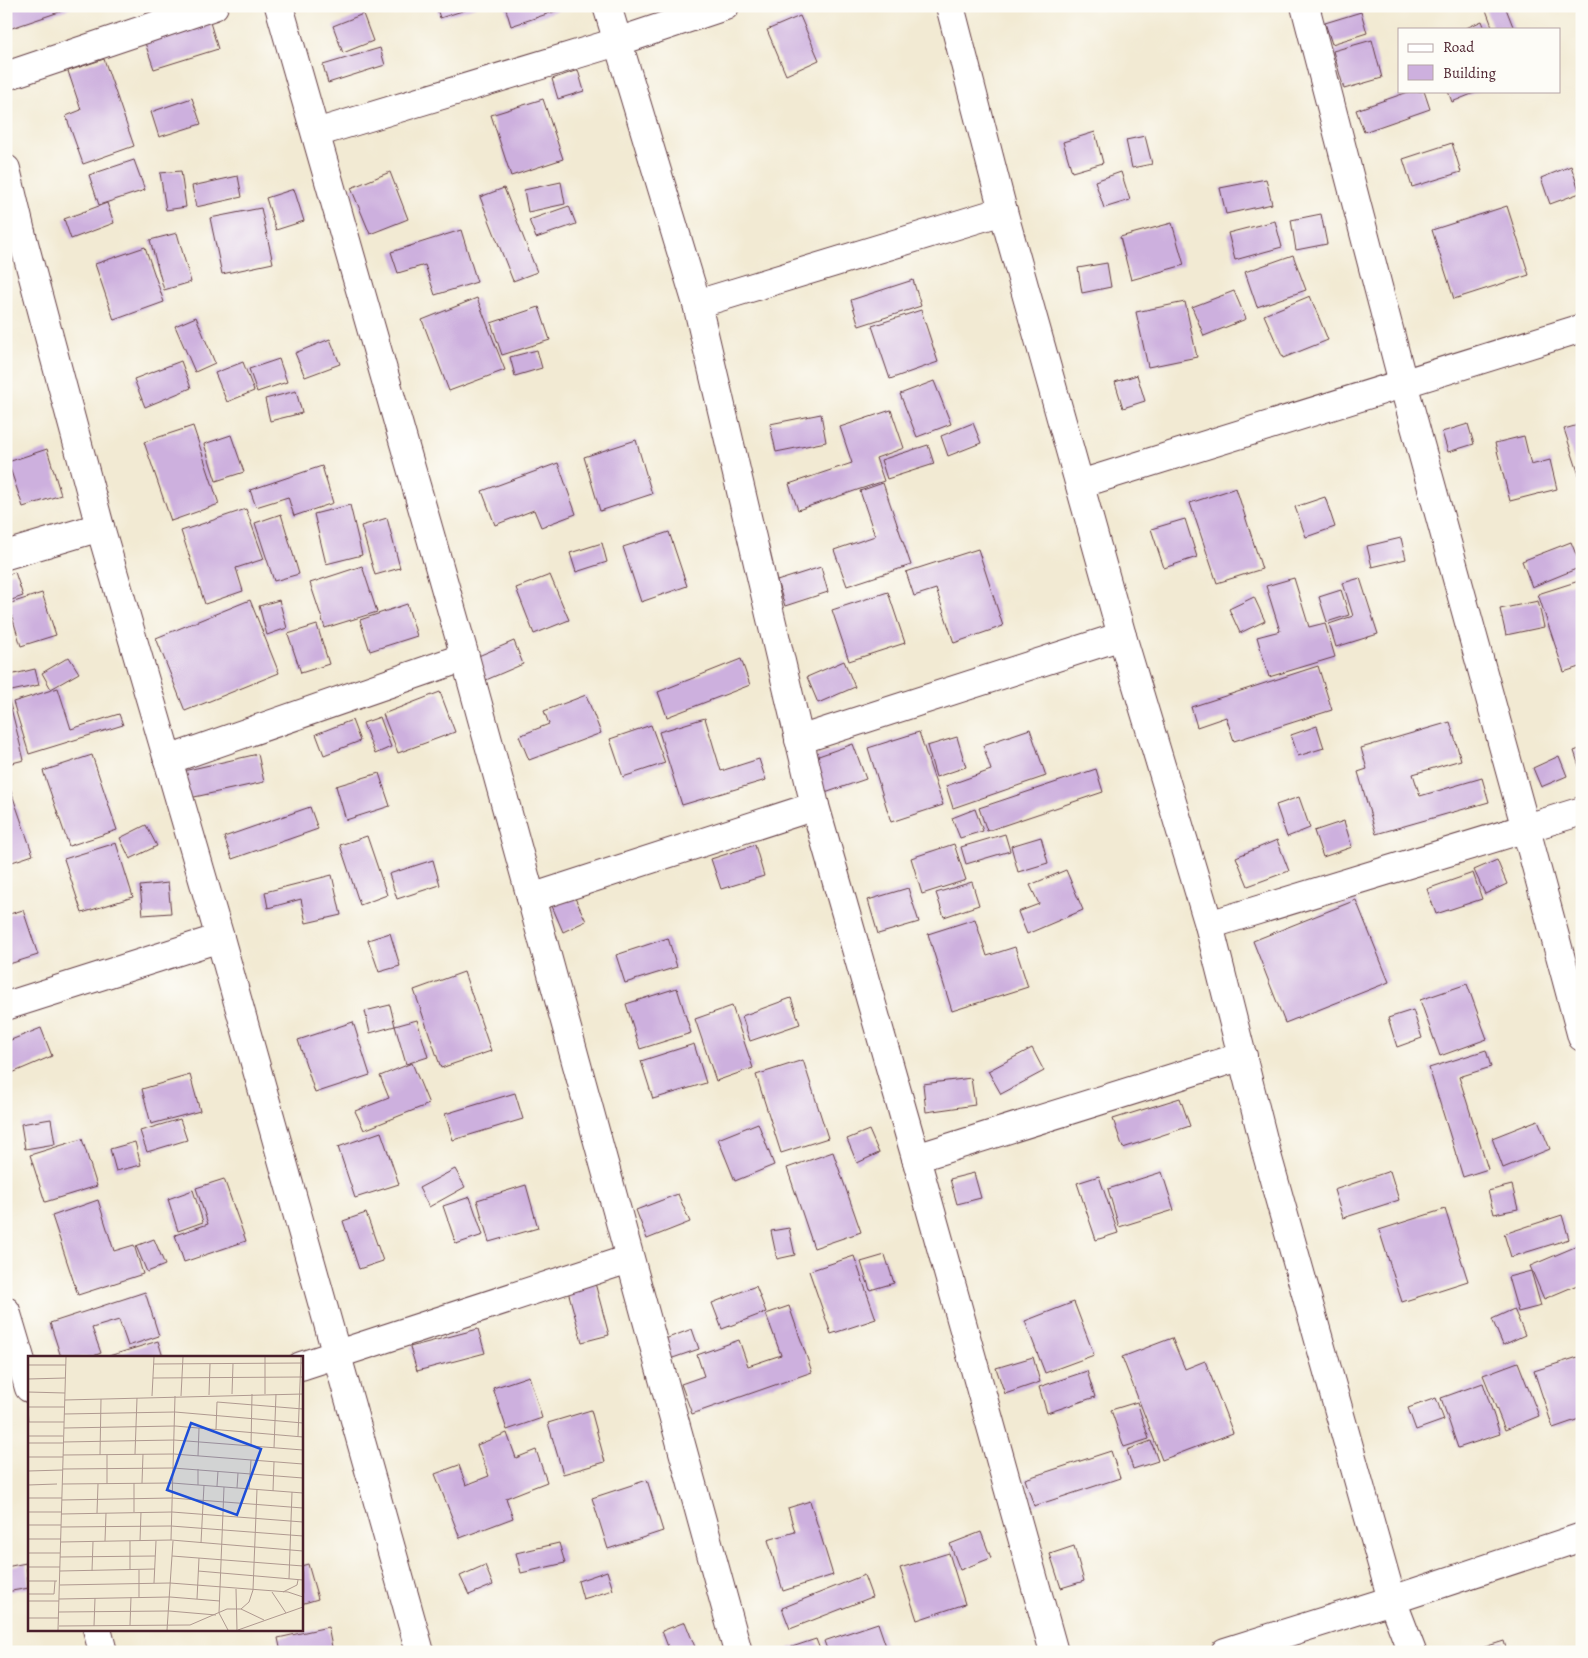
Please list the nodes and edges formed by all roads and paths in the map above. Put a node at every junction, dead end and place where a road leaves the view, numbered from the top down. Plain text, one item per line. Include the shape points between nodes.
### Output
1 (214, 6) edge
2 (279, 6) edge
3 (607, 6) edge
4 (725, 6) edge
5 (950, 6) edge
6 (1305, 6) edge
7 (617, 42) junction
8 (6, 76) edge
9 (316, 133) junction
10 (6, 169) edge
11 (1003, 211) junction
12 (14, 234) edge
13 (696, 304) junction
14 (1582, 328) edge
15 (1403, 383) junction
16 (1080, 484) junction
17 (100, 527) junction
18 (6, 555) edge
19 (1122, 636) junction
20 (465, 657) junction
21 (799, 740) junction
22 (168, 760) junction
23 (815, 806) junction
24 (1582, 812) edge
25 (1526, 829) junction
26 (531, 898) junction
27 (1210, 925) junction
28 (220, 938) junction
29 (6, 1006) edge
30 (1582, 1038) edge
31 (1243, 1056) junction
32 (916, 1158) junction
33 (629, 1259) junction
34 (6, 1311) edge
35 (337, 1354) junction
36 (302, 1366) edge
37 (28, 1385) edge
38 (1582, 1537) edge
39 (1392, 1600) junction
40 (97, 1630) edge
41 (103, 1652) edge
42 (420, 1652) edge
43 (738, 1652) edge
44 (1054, 1652) edge
45 (1225, 1652) edge
46 (1412, 1652) edge

1 - 8 street
2 - 9 street
3 - 7 street
4 - 7 street
5 - 11 street
6 - 15 street
7 - 9 street
7 - 13 street
9 - 20 street
10 - 12 street
11 - 13 street
11 - 16 street
12 - 17 street
13 - 21 street
14 - 15 street
15 - 16 street
15 - 25 street
16 - 19 street
17 - 18 street
17 - 22 street
19 - 21 street
19 - 27 street
20 - 22 street
20 - 26 street
21 - 23 street
22 - 28 street
23 - 26 street
23 - 32 street
24 - 25 street
25 - 27 street
25 - 30 street
26 - 33 street
27 - 31 street
28 - 29 street
28 - 35 street
31 - 32 street
31 - 39 street via 1267,1155
32 - 44 street
33 - 35 street
33 - 43 street
34 - 37 street
35 - 36 street
35 - 42 street
38 - 39 street
39 - 45 street
39 - 46 street
40 - 41 street

